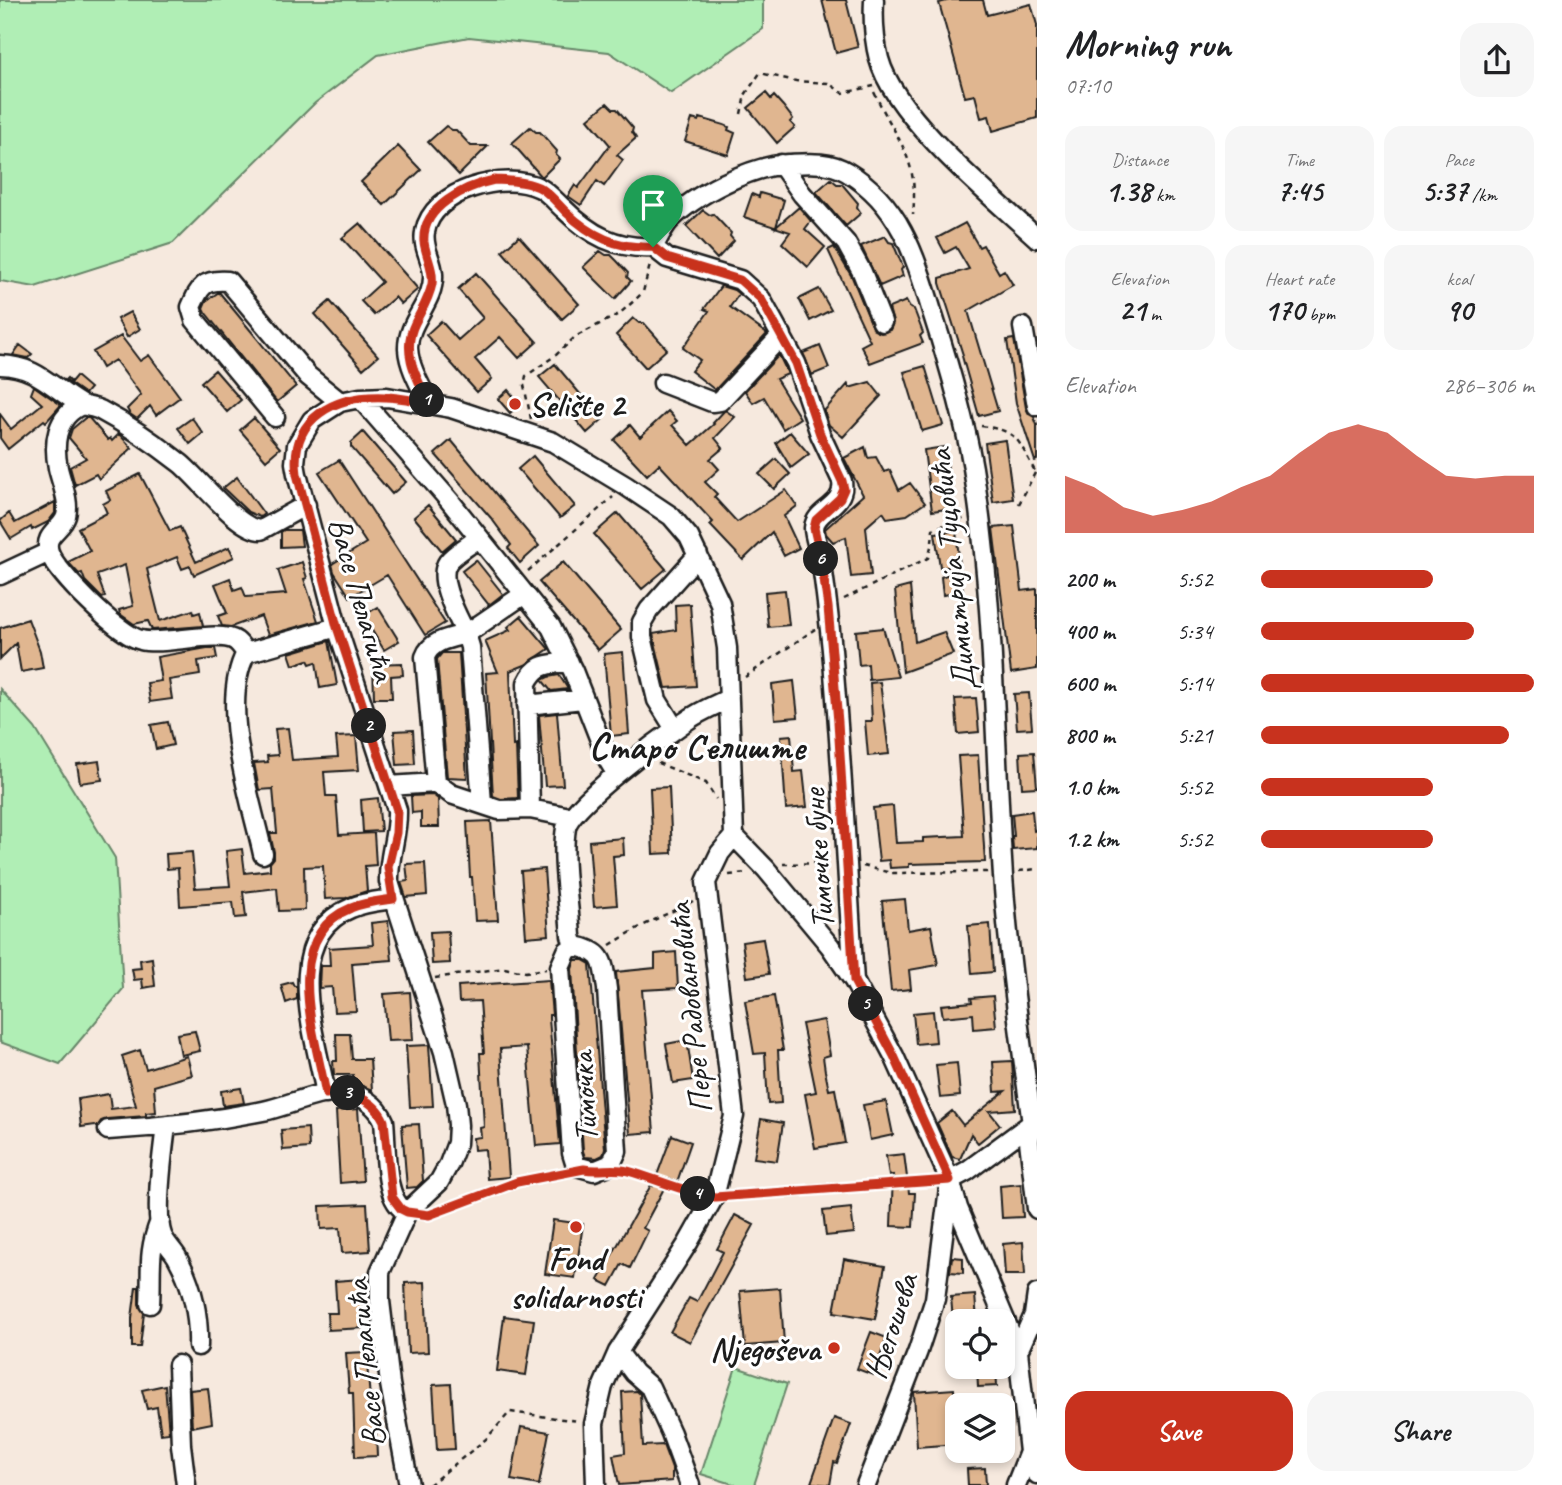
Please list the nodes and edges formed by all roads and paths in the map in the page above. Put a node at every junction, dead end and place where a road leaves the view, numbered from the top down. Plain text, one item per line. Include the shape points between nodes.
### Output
1 (874, 0) edge
2 (741, 114) dead end
3 (781, 164) junction
4 (1037, 238) edge
5 (910, 243) junction
6 (653, 247) junction
7 (882, 322) dead end
8 (1023, 327) dead end
9 (782, 335) junction
10 (0, 365) edge
11 (663, 383) dead end
12 (360, 398) junction
13 (340, 402) junction
14 (429, 403) junction
15 (82, 405) junction
16 (1037, 406) edge
17 (275, 417) dead end
18 (964, 423) junction
19 (534, 436) junction
20 (1036, 470) edge
21 (626, 486) junction
22 (1019, 504) dead end
23 (306, 505) junction
24 (979, 513) junction
25 (478, 538) junction
26 (49, 552) junction
27 (698, 555) junction
28 (0, 575) edge
29 (519, 589) junction
30 (828, 612) junction
31 (337, 627) junction
32 (466, 634) junction
33 (246, 653) junction
34 (569, 662) junction
35 (728, 694) junction
36 (583, 698) junction
37 (527, 705) junction
38 (675, 729) junction
39 (643, 754) junction
40 (616, 774) junction
41 (436, 783) junction
42 (389, 786) junction
43 (482, 803) junction
44 (530, 809) junction
45 (733, 813) junction
46 (570, 817) junction
47 (734, 836) junction
48 (263, 854) dead end
49 (847, 863) junction
50 (1003, 872) junction
51 (706, 896) junction
52 (393, 899) junction
53 (574, 946) junction
54 (603, 948) dead end
55 (560, 967) junction
56 (420, 980) junction
57 (854, 981) junction
58 (326, 1094) junction
59 (1034, 1121) edge
60 (166, 1126) junction
61 (108, 1130) dead end
62 (584, 1169) junction
63 (605, 1169) junction
64 (950, 1180) junction
65 (715, 1197) junction
66 (1037, 1209) edge
67 (407, 1212) junction
68 (160, 1221) junction
69 (1037, 1294) edge
70 (150, 1304) dead end
71 (198, 1346) dead end
72 (1018, 1351) junction
73 (618, 1352) junction
74 (177, 1365) dead end
75 (594, 1424) junction
76 (1028, 1452) junction
77 (1037, 1474) edge
78 (186, 1485) edge
79 (410, 1485) edge
80 (429, 1485) edge
81 (596, 1485) edge
82 (690, 1485) edge
83 (866, 1485) edge
84 (1016, 1485) edge

1 - 4 street via 879,59 913,119
2 - 5 path via 745,95 760,73 828,83 843,93 872,87 912,166 915,195
3 - 5 street, Димитрија Туцовића via 818,162 848,172 876,196
3 - 6 street, Димитрија Туцовића via 750,172 702,195 668,222
3 - 7 street via 846,243
5 - 18 street, Димитрија Туцовића
6 - 9 street, Тимочке буне via 667,258 747,284 768,308
6 - 14 street via 618,245 600,238 580,226 543,190 523,183 494,180 477,184 444,203 425,232 432,285 408,350
6 - 19 path via 646,284 635,300 619,314 575,337 526,376
8 - 16 street
9 - 11 street via 720,401
9 - 30 street, Тимочке буне via 844,489 814,528
10 - 15 street via 39,374
12 - 13 street, Васе Пелагића
12 - 14 street, Васе Пелагића
12 - 25 street
13 - 17 street via 307,376 228,281 213,279 200,288 191,307 195,320
13 - 23 street, Васе Пелагића via 312,419 300,437 295,463
14 - 19 street, Васе Пелагића
15 - 23 street via 99,410 173,457 247,527 261,530
15 - 26 street via 68,414 59,428 56,456 67,507 63,521 51,534
18 - 20 path via 1014,435
18 - 24 street, Димитрија Туцовића
19 - 21 street, Васе Пелагића via 553,442
20 - 22 path
21 - 27 street, Васе Пелагића via 671,516
21 - 29 path
23 - 31 street, Васе Пелагића
24 - 30 path via 933,529 928,558
24 - 50 street, Димитрија Туцовића via 991,634
25 - 29 street
25 - 32 street via 443,571
26 - 28 street
26 - 33 street via 71,585 134,638 225,638 238,642
27 - 35 street, Васе Пелагића via 720,603
27 - 38 street via 642,622 657,700
29 - 32 street
29 - 34 street via 551,627
30 - 35 path
30 - 49 street, Тимочке буне
31 - 33 street
31 - 42 street, Васе Пелагића
32 - 41 street via 439,642 425,657
32 - 43 street
33 - 48 street via 235,697 235,726
34 - 36 street
34 - 37 street via 540,666 532,672
35 - 38 street
35 - 45 street, Васе Пелагића
36 - 37 street
36 - 40 street
37 - 44 street
38 - 39 street
39 - 40 street
39 - 45 path via 706,783
40 - 46 street
41 - 42 street
41 - 43 street via 451,794
42 - 52 street, Васе Пелагића via 397,810 388,867
43 - 44 street via 499,810
44 - 46 street
45 - 47 street, Васе Пелагића
46 - 53 street via 565,849
47 - 51 street, Пере Радовановића via 707,877
47 - 57 street via 830,946
49 - 50 path via 891,873
49 - 57 street, Тимочке буне
50 - 59 street, Димитрија Туцовића
51 - 54 path
51 - 65 street, Пере Радовановића via 734,1116
52 - 56 street, Васе Пелагића
52 - 58 street via 341,913 323,930 311,954 307,992
53 - 55 street
53 - 63 street, Тимочка via 594,951 604,965 617,1151
55 - 56 path via 525,972 504,968
55 - 62 street, Тимочка via 572,1153 576,1166
56 - 67 street, Васе Пелагића via 452,1079 457,1143 439,1182
57 - 64 street
58 - 60 street via 265,1111
58 - 67 street via 351,1093 381,1112 392,1197
59 - 64 street
59 - 66 street, Димитрија Туцовића via 1029,1141
60 - 61 street
60 - 68 street
62 - 63 street, Тимочка
62 - 67 path via 517,1182 429,1215
63 - 65 path via 625,1170
64 - 65 path
64 - 72 street
64 - 83 street, Његошева via 935,1299
65 - 73 street, Пере Радовановића
67 - 79 street, Васе Пелагића via 386,1254 379,1287 390,1384
68 - 70 street via 149,1258
68 - 71 street via 162,1235 188,1279 199,1326
69 - 72 street via 1034,1315
72 - 76 street
73 - 75 street, Пере Радовановића
73 - 82 street via 650,1387
74 - 78 street
75 - 80 path via 509,1412 486,1439
75 - 81 street, Пере Радовановића
76 - 77 street
76 - 84 street

